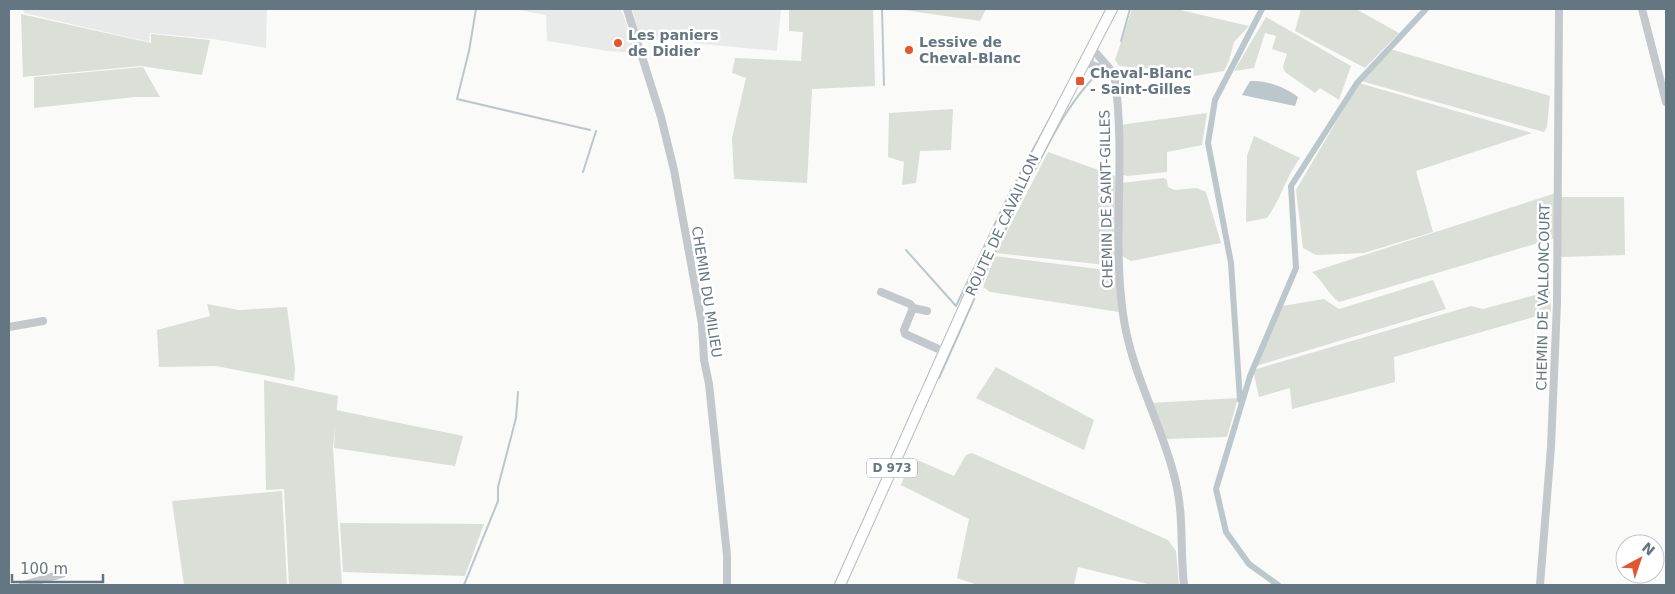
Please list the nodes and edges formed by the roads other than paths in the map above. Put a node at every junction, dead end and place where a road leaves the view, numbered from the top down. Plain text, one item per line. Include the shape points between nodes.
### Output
1 (627, 9) edge
2 (1114, 9) edge
3 (1559, 9) edge
4 (1642, 9) edge
5 (1104, 23) junction
6 (1093, 52) junction
7 (1087, 62) junction
8 (1111, 74) junction
9 (1666, 102) edge
10 (881, 292) dead end
11 (913, 308) junction
12 (927, 310) dead end
13 (43, 321) dead end
14 (9, 327) edge
15 (945, 352) junction
16 (62, 574) dead end
17 (23, 585) edge
18 (728, 585) edge
19 (840, 585) edge
20 (1184, 585) edge
21 (1540, 585) edge

1 - 18 street, CHEMIN DU MILIEU via 678,188 704,333 704,360
2 - 5 main road, ROUTE DE CAVAILLON / D 973
2 - 6 main road, ROUTE DE CAVAILLON / D 973
3 - 21 street, CHEMIN DE VALLONCOURT via 1557,304 1551,447
4 - 9 street
5 - 6 street
5 - 7 main road, ROUTE DE CAVAILLON / D 973
6 - 7 main road, ROUTE DE CAVAILLON / D 973
6 - 8 street via 1110,68
7 - 8 street
7 - 15 main road, ROUTE DE CAVAILLON / D 973 via 1004,218
8 - 20 street, CHEMIN DE SAINT-GILLES via 1117,93 1118,259 1123,317 1133,362 1176,482
10 - 11 street
11 - 12 street
11 - 15 street via 905,334
13 - 14 street
15 - 19 main road, D 973
16 - 17 street

